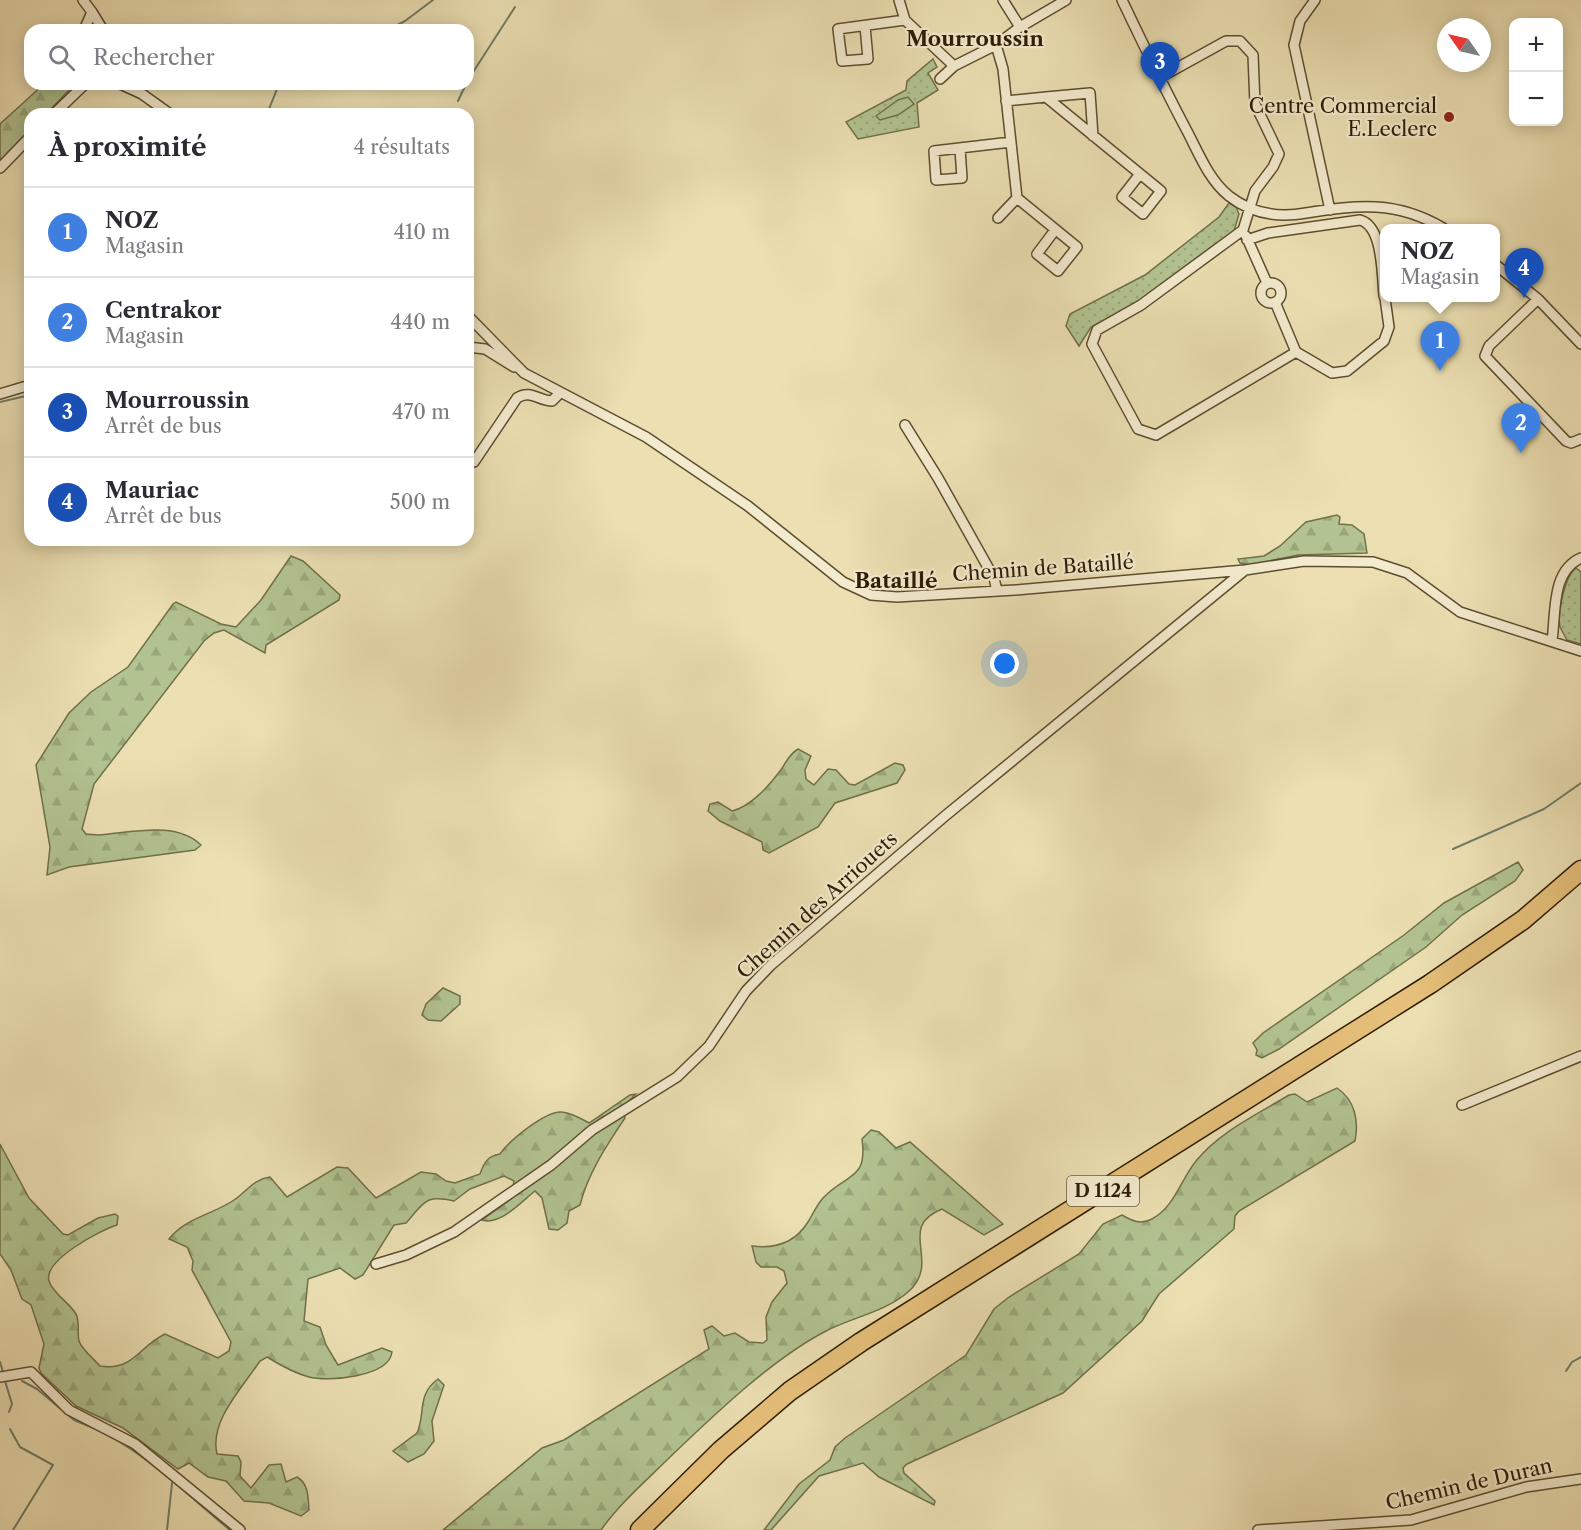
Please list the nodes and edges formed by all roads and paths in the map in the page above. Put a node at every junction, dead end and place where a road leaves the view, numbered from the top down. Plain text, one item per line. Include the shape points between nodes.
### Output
1 (83, 0) edge
2 (898, 0) edge
3 (1003, 0) edge
4 (1066, 0) edge
5 (1122, 0) edge
6 (1315, 0) edge
7 (92, 12) junction
8 (905, 20) junction
9 (87, 24) edge
10 (99, 24) edge
11 (865, 26) junction
12 (1020, 27) junction
13 (996, 45) junction
14 (954, 66) junction
15 (1159, 78) junction
16 (940, 79) dead end
17 (79, 90) edge
18 (133, 90) edge
19 (139, 90) edge
20 (142, 94) junction
21 (1046, 97) junction
22 (1006, 100) junction
23 (60, 108) edge
24 (162, 108) edge
25 (1093, 136) junction
26 (1011, 142) junction
27 (24, 143) edge
28 (960, 148) dead end
29 (0, 168) edge
30 (1140, 174) junction
31 (1017, 198) junction
32 (1248, 208) junction
33 (1330, 210) junction
34 (998, 218) dead end
35 (1434, 224) edge
36 (1055, 230) junction
37 (1243, 230) junction
38 (1247, 240) junction
39 (1380, 261) edge
40 (1500, 268) edge
41 (1267, 283) junction
42 (1538, 299) junction
43 (1275, 302) junction
44 (1386, 302) edge
45 (474, 322) edge
46 (1581, 344) edge
47 (474, 348) edge
48 (1296, 352) junction
49 (524, 373) junction
50 (24, 387) edge
51 (0, 394) edge
52 (559, 394) dead end
53 (905, 425) dead end
54 (1581, 439) edge
55 (474, 462) dead end
56 (1581, 558) edge
57 (1245, 570) junction
58 (997, 591) junction
59 (1552, 641) junction
60 (1581, 651) edge
61 (1581, 870) edge
62 (1581, 1056) edge
63 (1462, 1105) dead end
64 (376, 1264) dead end
65 (0, 1377) edge
66 (1581, 1479) edge
67 (240, 1530) edge
68 (640, 1530) edge
69 (1258, 1530) edge

1 - 7 street
2 - 8 street
3 - 12 street
4 - 12 street
5 - 15 street
6 - 33 street via 1300,21 1294,45
7 - 9 street
7 - 10 street
8 - 11 street
8 - 14 street
11 - 11 street via 838,29 842,62 868,59
12 - 13 street
13 - 14 street
13 - 22 street
14 - 16 street
15 - 32 street via 1212,177 1230,197
15 - 32 street via 1226,41 1240,41 1247,46 1254,66 1255,104 1279,154
17 - 23 street
18 - 20 street
19 - 20 street
20 - 24 street
21 - 22 street
21 - 25 street
21 - 25 street via 1090,93
22 - 26 street
25 - 30 street
26 - 28 street
26 - 31 street
27 - 29 street
30 - 30 street via 1161,191 1143,214 1122,197
31 - 34 street
31 - 36 street
32 - 33 street via 1278,216
32 - 37 street
33 - 35 street via 1384,206
36 - 36 street via 1077,247 1058,271 1037,254
37 - 38 street
37 - 48 street via 1141,305 1104,324 1092,344 1138,429 1150,435
38 - 39 street via 1268,233 1360,220 1376,232
38 - 41 street
40 - 42 street
41 - 43 street via 1280,288 1280,298
41 - 43 street via 1261,289 1262,297 1268,303
42 - 46 street
42 - 54 street via 1489,346 1485,356 1566,441
43 - 48 street
44 - 48 street via 1389,327 1384,341 1347,371 1332,373
45 - 49 street, Chemin de Bataillé
47 - 49 street via 485,349
49 - 58 street, Chemin de Bataillé via 646,437 748,506 857,590 882,597
50 - 51 street
52 - 55 street via 552,401 531,394 517,398
53 - 58 street via 994,578
56 - 59 street via 1571,563 1561,578
57 - 58 street, Chemin de Bataillé
57 - 59 street, Chemin de Bataillé via 1304,561 1383,564 1407,573 1460,612
57 - 64 street, Chemin des Arriouets via 999,771 777,960 746,991 709,1046 685,1071 592,1130 551,1165 454,1232 406,1255
59 - 60 street, Chemin de Bataillé
61 - 68 highway, D 1124 via 1523,920 1430,984 861,1342 799,1385 721,1450
62 - 63 street
65 - 67 street via 31,1372 69,1410 135,1444
66 - 69 street, Chemin de Duran via 1526,1486 1410,1520

